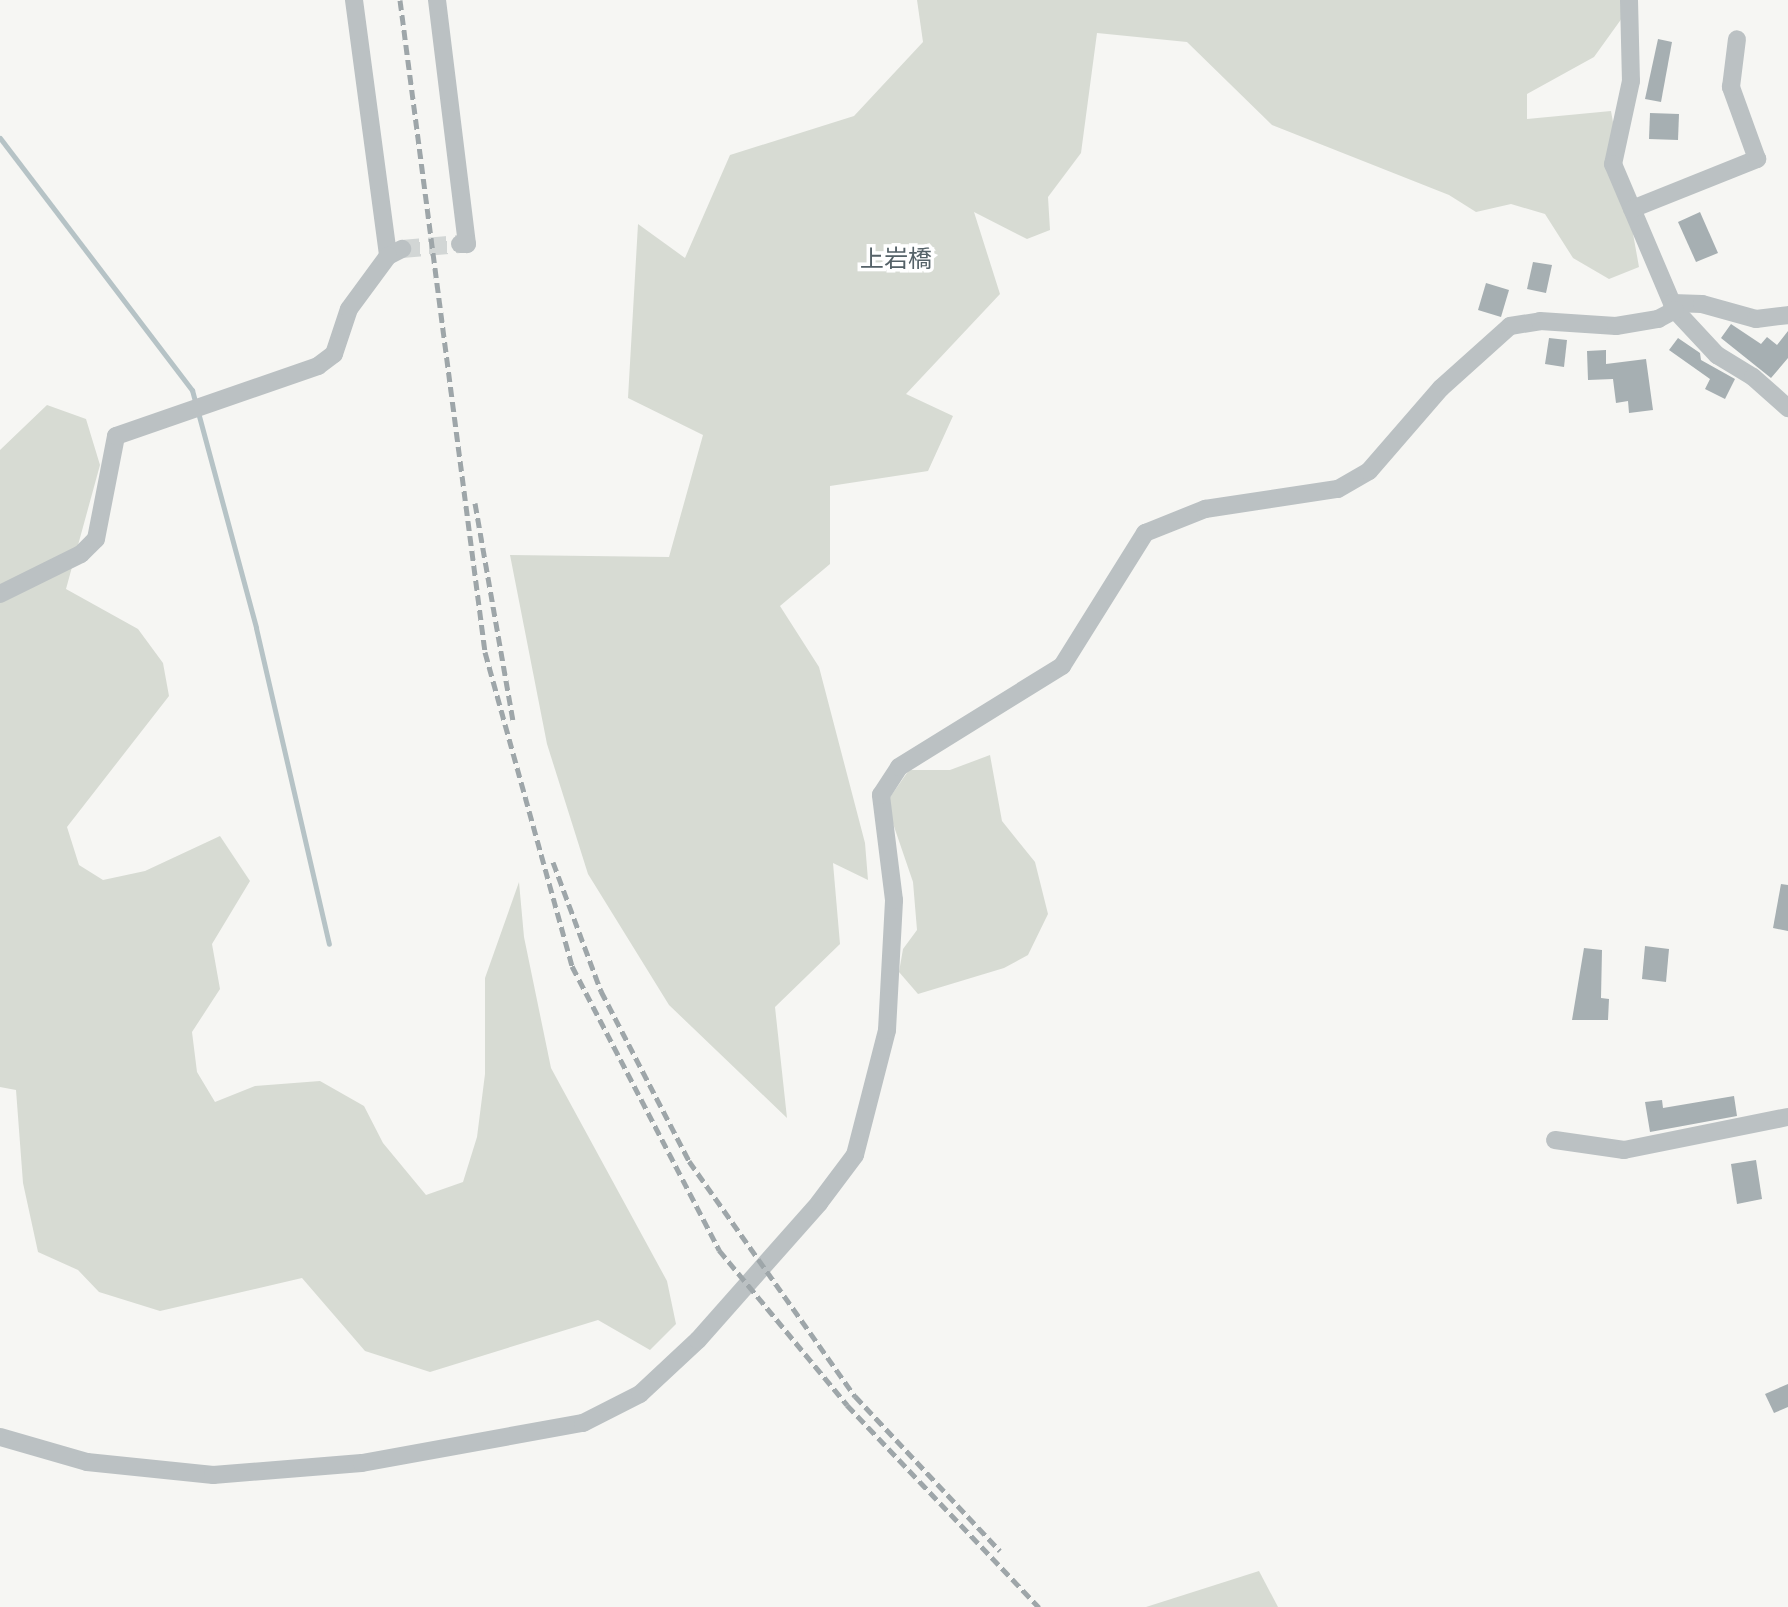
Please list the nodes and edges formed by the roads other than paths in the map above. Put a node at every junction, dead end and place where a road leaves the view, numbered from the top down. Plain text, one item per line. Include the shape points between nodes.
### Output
1 (354, 0) edge
2 (437, 0) edge
3 (1629, 0) edge
4 (1737, 40) dead end
5 (1632, 209) junction
6 (460, 244) dead end
7 (1673, 306) junction
8 (1788, 314) edge
9 (1788, 408) edge
10 (0, 594) edge
11 (1788, 1117) edge
12 (1555, 1140) dead end
13 (0, 1437) edge

1 - 10 street via 395,253 349,309 334,354 318,366 116,436 96,539 81,554
2 - 6 street via 467,244
3 - 5 street via 1631,81 1613,164
4 - 5 street via 1731,87 1758,159
5 - 7 street
7 - 8 street via 1702,304 1756,318
7 - 9 street via 1717,355 1754,377
7 - 13 street via 1658,319 1616,326 1540,321 1510,326 1440,388 1368,471 1338,489 1205,509 1145,533 1062,666 899,767 881,795 894,900 887,1030 855,1155 802,1222 640,1394 583,1423 362,1463 213,1475 87,1462
11 - 12 street via 1624,1150

